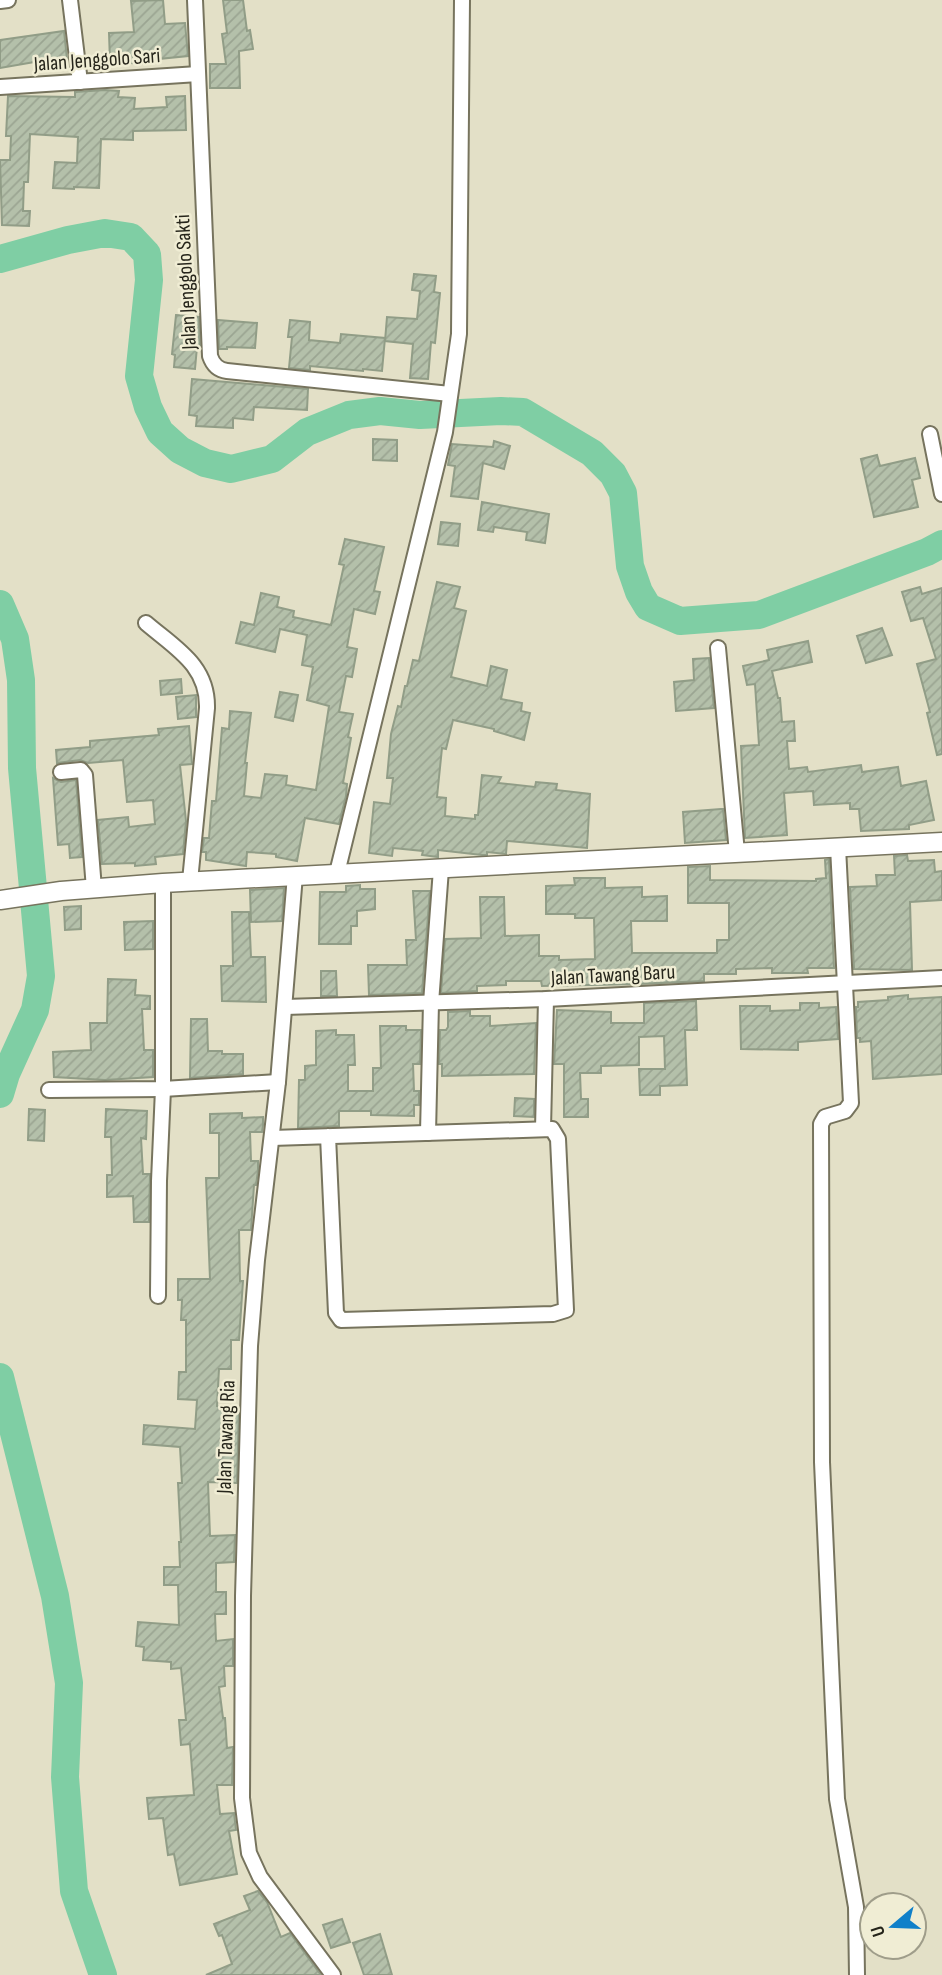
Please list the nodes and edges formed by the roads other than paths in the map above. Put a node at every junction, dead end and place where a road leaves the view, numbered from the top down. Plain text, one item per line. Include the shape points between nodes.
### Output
1 (8, 0) edge
2 (70, 0) edge
3 (195, 0) edge
4 (463, 0) edge
5 (0, 1) edge
6 (198, 74) junction
7 (80, 82) junction
8 (0, 87) edge
9 (449, 397) junction
10 (930, 434) dead end
11 (942, 494) edge
12 (146, 623) dead end
13 (718, 648) dead end
14 (61, 772) dead end
15 (942, 842) edge
16 (838, 847) junction
17 (737, 853) junction
18 (441, 869) junction
19 (337, 873) junction
20 (295, 875) junction
21 (190, 881) junction
22 (163, 883) junction
23 (94, 888) junction
24 (0, 900) edge
25 (942, 978) edge
26 (846, 984) junction
27 (546, 999) junction
28 (431, 1003) junction
29 (285, 1007) junction
30 (278, 1082) junction
31 (163, 1089) junction
32 (49, 1090) dead end
33 (542, 1129) junction
34 (428, 1133) junction
35 (327, 1136) junction
36 (272, 1138) junction
37 (158, 1296) dead end
38 (331, 1972) edge
39 (314, 1975) edge
40 (857, 1975) edge

1 - 5 street
2 - 7 street
3 - 6 street, Jalan Jenggolo Sakti
4 - 9 street via 459,334
6 - 7 street, Jalan Jenggolo Sari
6 - 9 street, Jalan Jenggolo Sakti via 213,363 227,372
7 - 8 street, Jalan Jenggolo Sari
9 - 19 street via 445,432
10 - 11 street
12 - 21 street via 197,667 206,690
13 - 17 street
14 - 23 street via 81,770 85,775
15 - 16 street
16 - 17 street
16 - 26 street
17 - 18 street
18 - 19 street
18 - 28 street
19 - 20 street
20 - 21 street
20 - 29 street, Jalan Tawang Ria
21 - 22 street
22 - 23 street
22 - 31 street
23 - 24 street
25 - 26 street, Jalan Tawang Baru
26 - 27 street, Jalan Tawang Baru
26 - 40 street via 851,1102 845,1111 825,1117 821,1125 822,1462 837,1799 856,1907
27 - 28 street, Jalan Tawang Baru
27 - 33 street
28 - 29 street, Jalan Tawang Baru
28 - 34 street
29 - 30 street, Jalan Tawang Ria
30 - 31 street
30 - 36 street, Jalan Tawang Ria
31 - 32 street
31 - 37 street
33 - 34 street
33 - 35 street via 552,1129 558,1139 566,1310 403,1320 341,1321 337,1316
34 - 35 street
35 - 36 street
36 - 38 street, Jalan Tawang Ria via 249,1370 242,1798 249,1853 260,1877
38 - 39 street

